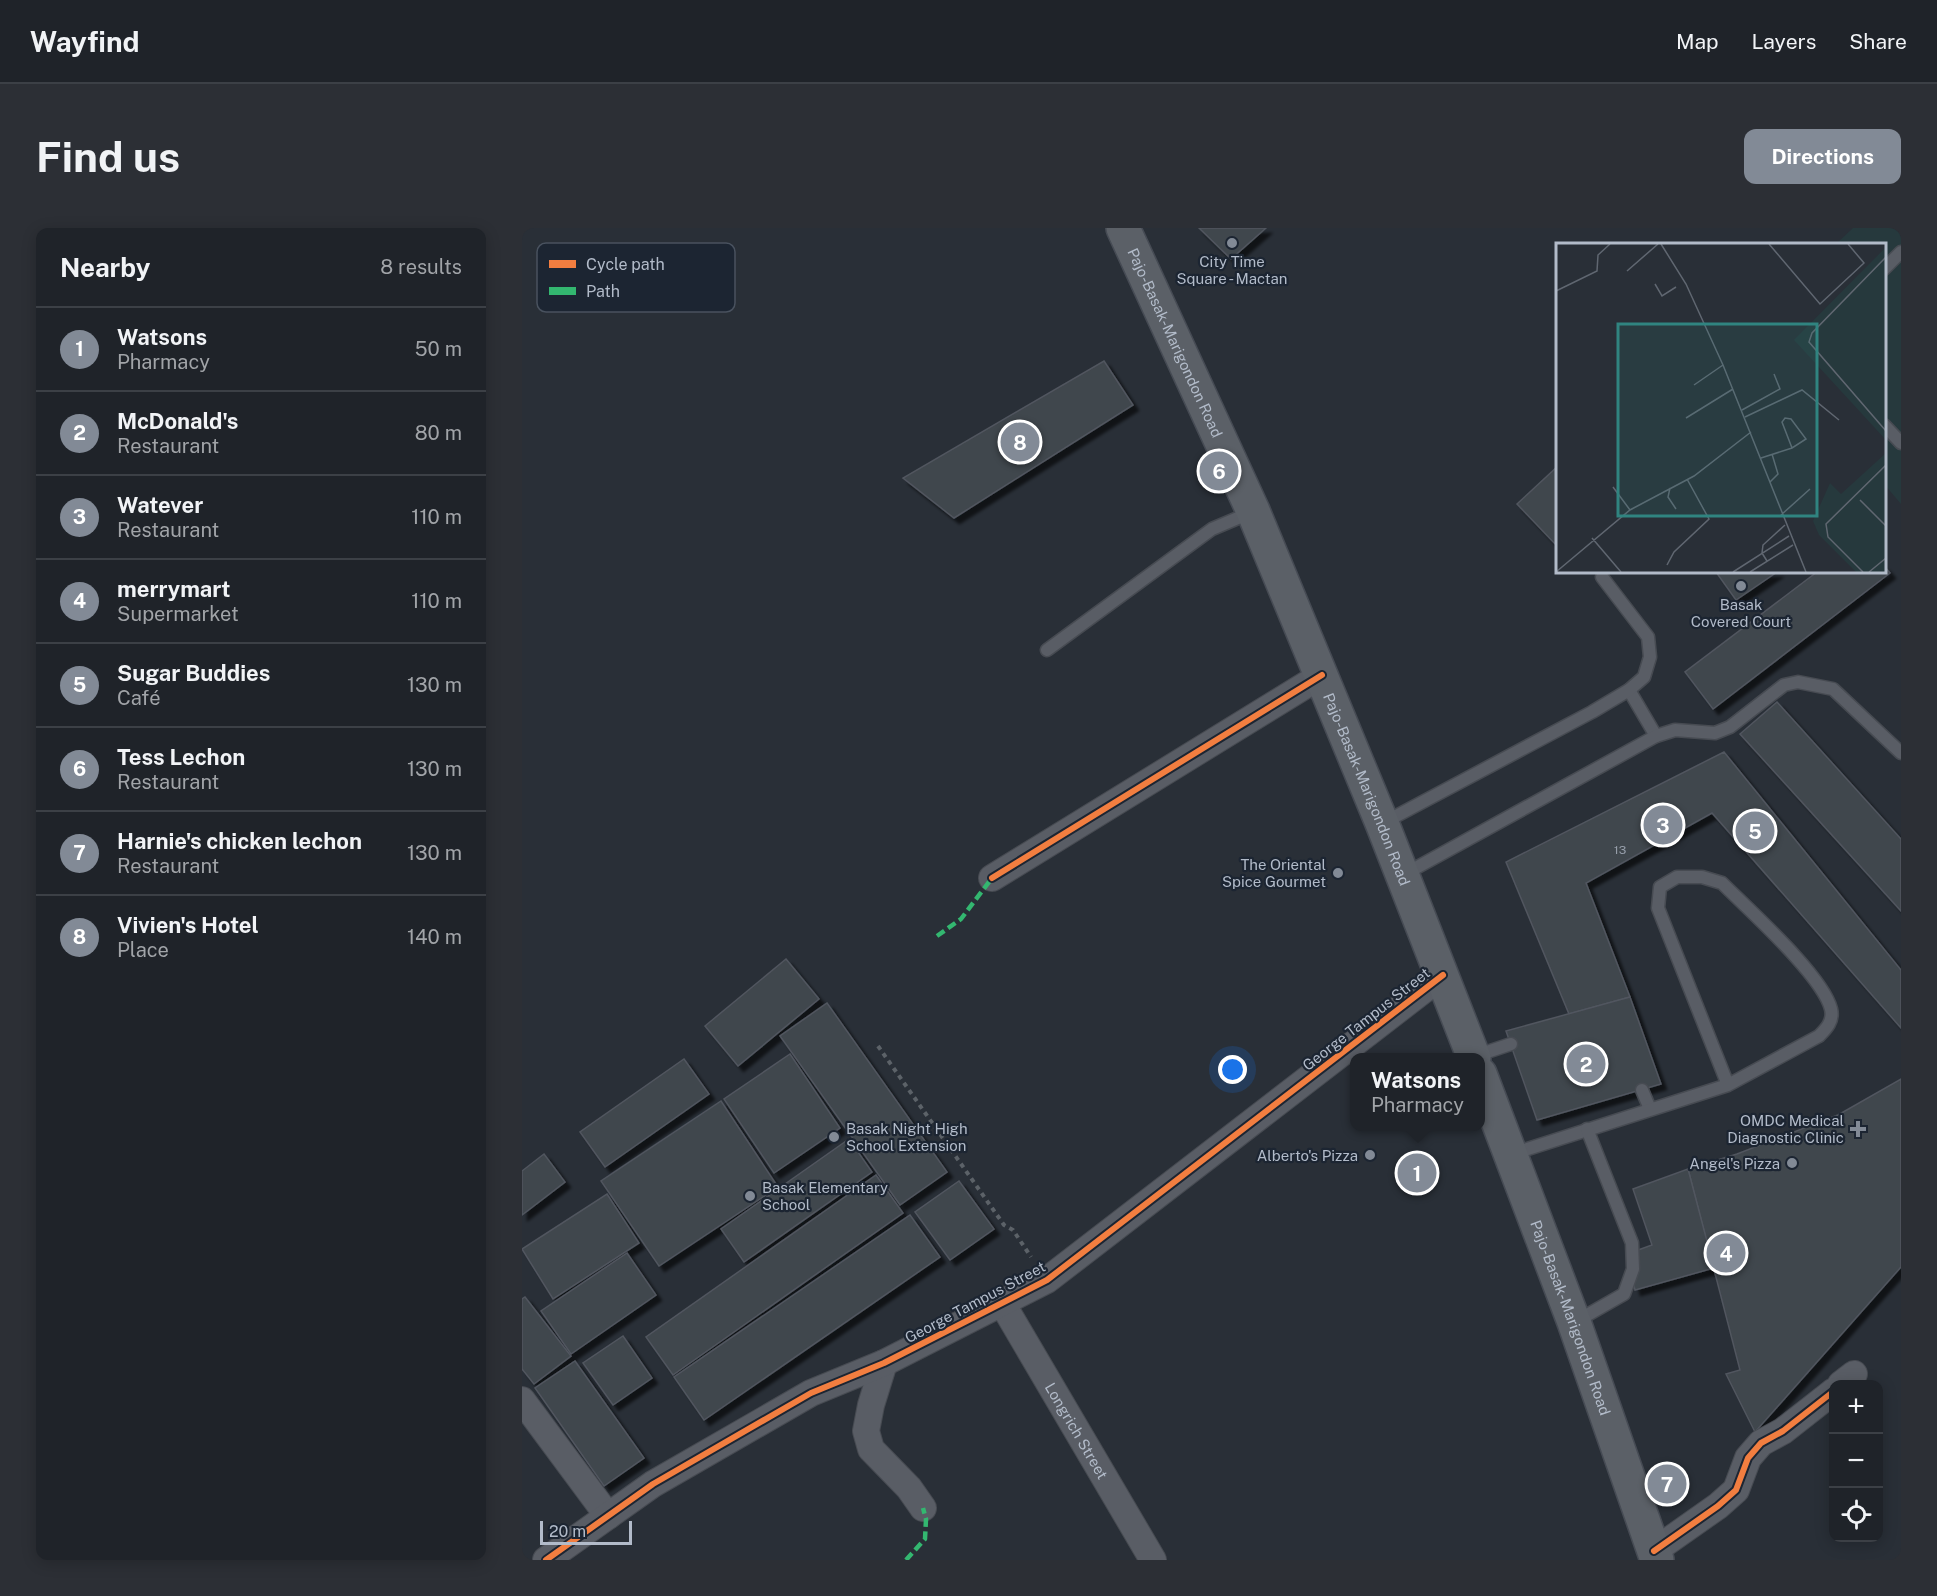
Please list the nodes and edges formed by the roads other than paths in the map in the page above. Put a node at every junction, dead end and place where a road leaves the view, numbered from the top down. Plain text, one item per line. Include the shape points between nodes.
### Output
1 (1123, 228) edge
2 (1901, 252) edge
3 (1886, 267) edge
4 (1886, 427) edge
5 (1901, 443) edge
6 (1253, 511) junction
7 (1602, 577) dead end
8 (1047, 650) dead end
9 (1322, 675) junction
10 (1629, 690) junction
11 (1656, 736) junction
12 (1901, 753) edge
13 (1382, 823) junction
14 (1402, 876) junction
15 (992, 878) dead end
16 (1443, 975) junction
17 (1511, 1044) dead end
18 (1472, 1053) edge
19 (1485, 1058) edge
20 (1728, 1084) junction
21 (1485, 1087) edge
22 (1642, 1090) dead end
23 (1650, 1109) junction
24 (1587, 1129) junction
25 (1510, 1154) junction
26 (1002, 1303) junction
27 (1574, 1322) junction
28 (884, 1363) junction
29 (1829, 1394) edge
30 (522, 1400) edge
31 (923, 1508) dead end
32 (608, 1516) junction
33 (1655, 1556) edge
34 (546, 1560) edge
35 (1153, 1560) edge

1 - 6 main road, Pajo-Basak-Marigondon Road
2 - 3 lane
4 - 5 lane
6 - 8 lane via 1212,529
6 - 9 main road, Pajo-Basak-Marigondon Road
7 - 10 lane via 1648,637 1650,657 1644,677
9 - 13 main road, Pajo-Basak-Marigondon Road
9 - 15 street
10 - 11 lane
10 - 13 lane
11 - 12 lane via 1675,730 1715,733 1730,727 1784,685 1798,682 1833,689
11 - 14 lane
13 - 14 main road, Pajo-Basak-Marigondon Road
14 - 16 main road, Pajo-Basak-Marigondon Road
16 - 18 main road, Pajo-Basak-Marigondon Road
16 - 26 street, George Tampus Street via 1047,1280
17 - 19 lane
20 - 20 lane via 1819,1036 1831,1021 1832,1010 1813,976 1722,884 1702,877 1677,877 1660,887 1658,908
20 - 23 lane
21 - 25 main road, Pajo-Basak-Marigondon Road
22 - 23 lane
23 - 24 lane
24 - 25 lane
24 - 27 lane via 1632,1243 1633,1269 1624,1294
25 - 27 main road, Pajo-Basak-Marigondon Road
26 - 28 street, George Tampus Street
26 - 35 street, Longrich Street
27 - 33 main road, Pajo-Basak-Marigondon Road
28 - 31 street via 866,1431 871,1449
28 - 32 street, George Tampus Street via 812,1392 653,1484
29 - 33 street via 1783,1431 1761,1443 1748,1458 1736,1490
30 - 32 street
32 - 34 street, George Tampus Street

